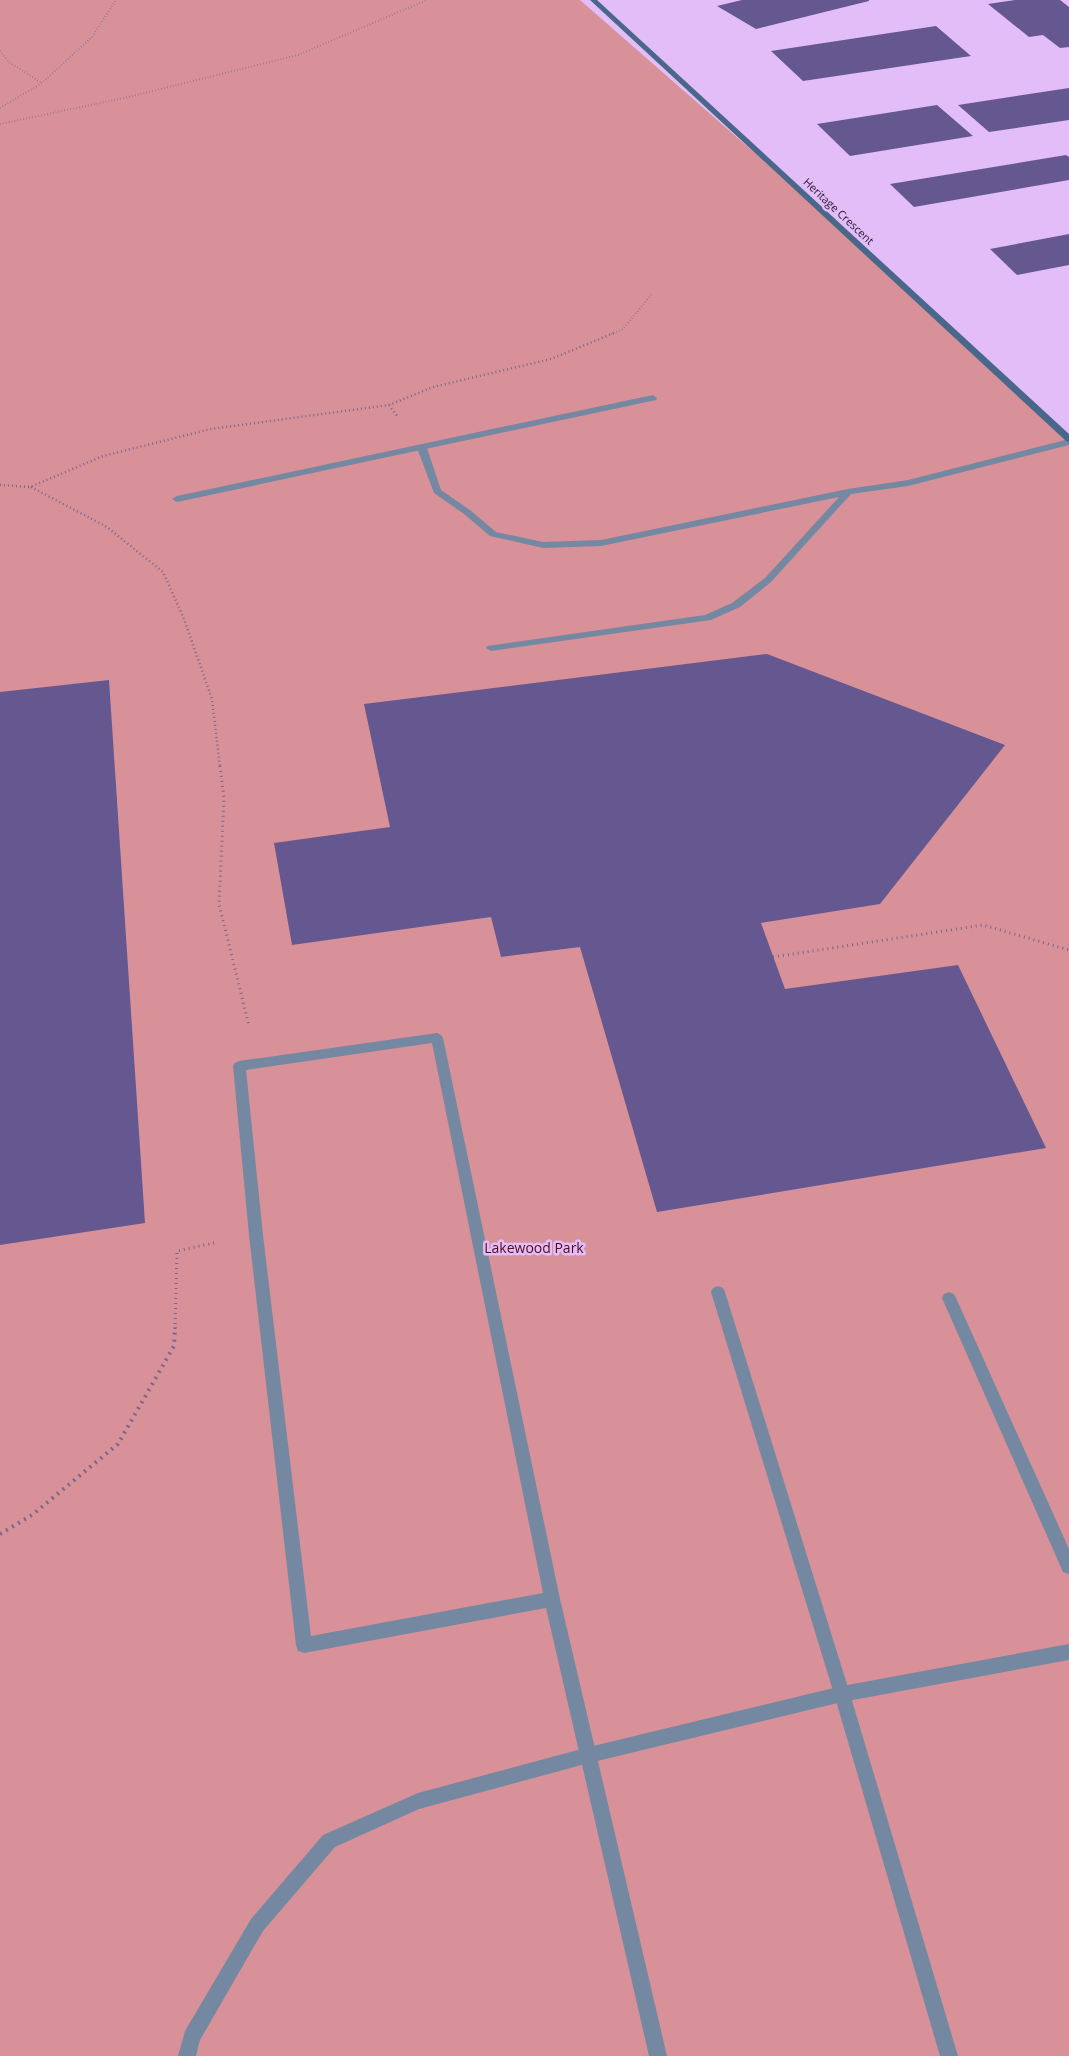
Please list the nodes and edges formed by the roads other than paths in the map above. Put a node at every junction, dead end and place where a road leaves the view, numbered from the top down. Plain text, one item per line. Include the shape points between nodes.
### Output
1 (593, 0) edge
2 (653, 398) dead end
3 (1069, 439) edge
4 (1069, 442) edge
5 (422, 448) junction
6 (848, 492) junction
7 (177, 500) dead end
8 (491, 648) dead end
9 (718, 1292) dead end
10 (949, 1298) dead end
11 (1069, 1568) edge
12 (552, 1600) junction
13 (1069, 1652) edge
14 (842, 1694) junction
15 (589, 1755) junction
16 (187, 2056) edge
17 (658, 2056) edge
18 (949, 2056) edge

1 - 3 street, Heritage Crescent
2 - 5 street
4 - 6 street via 908,483
5 - 6 street via 437,491 493,534 543,545 600,543
5 - 7 street
6 - 8 street via 768,580 736,605 706,618
9 - 14 street
10 - 11 street
12 - 12 street via 437,1038 239,1066 304,1644
12 - 15 street
13 - 14 street
14 - 15 street
14 - 18 street
15 - 16 street via 418,1801 328,1841 257,1925 192,2037
15 - 17 street

